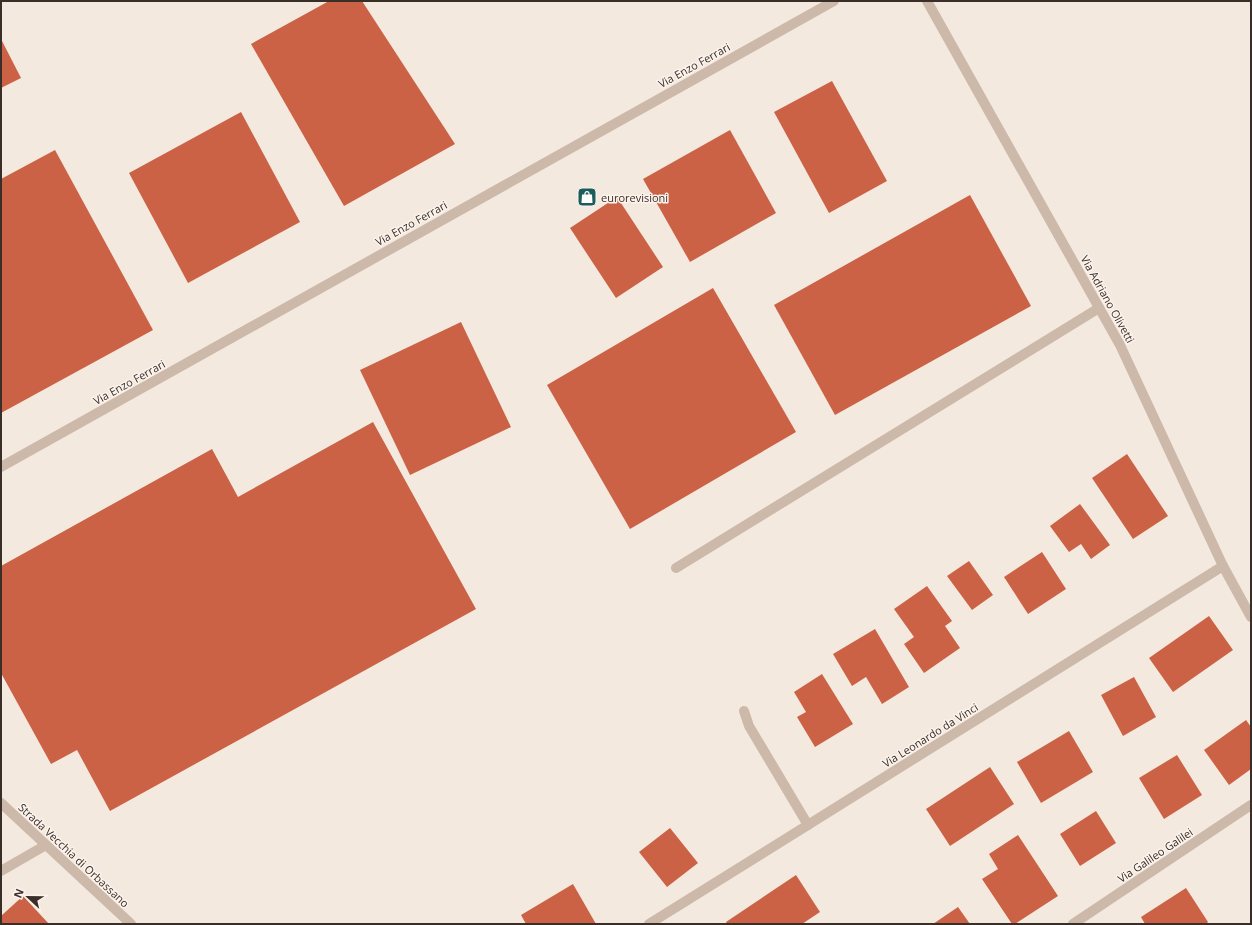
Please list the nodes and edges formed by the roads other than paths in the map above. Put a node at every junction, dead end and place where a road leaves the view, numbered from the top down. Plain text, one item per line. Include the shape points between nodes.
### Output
1 (834, 1) edge
2 (927, 1) edge
3 (1099, 308) junction
4 (1, 467) edge
5 (1223, 566) junction
6 (676, 568) dead end
7 (1251, 618) edge
8 (744, 711) dead end
9 (1, 803) edge
10 (1251, 805) edge
11 (808, 825) junction
12 (46, 844) junction
13 (1, 871) edge
14 (1085, 921) edge
15 (131, 924) edge
16 (649, 924) edge
17 (1073, 924) edge

1 - 4 street, Via Enzo Ferrari
2 - 3 street, Via Adriano Olivetti
3 - 5 street, Via Adriano Olivetti via 1120,345
3 - 6 street
5 - 7 street, Via Adriano Olivetti
5 - 11 street, Via Leonardo da Vinci
8 - 11 street via 750,726
9 - 12 street, Strada Vecchia di Orbassano
10 - 14 street, Via Galileo Galilei
11 - 16 street, Via Leonardo da Vinci
12 - 13 street
12 - 15 street, Strada Vecchia di Orbassano
14 - 17 street, Via Galileo Galilei

